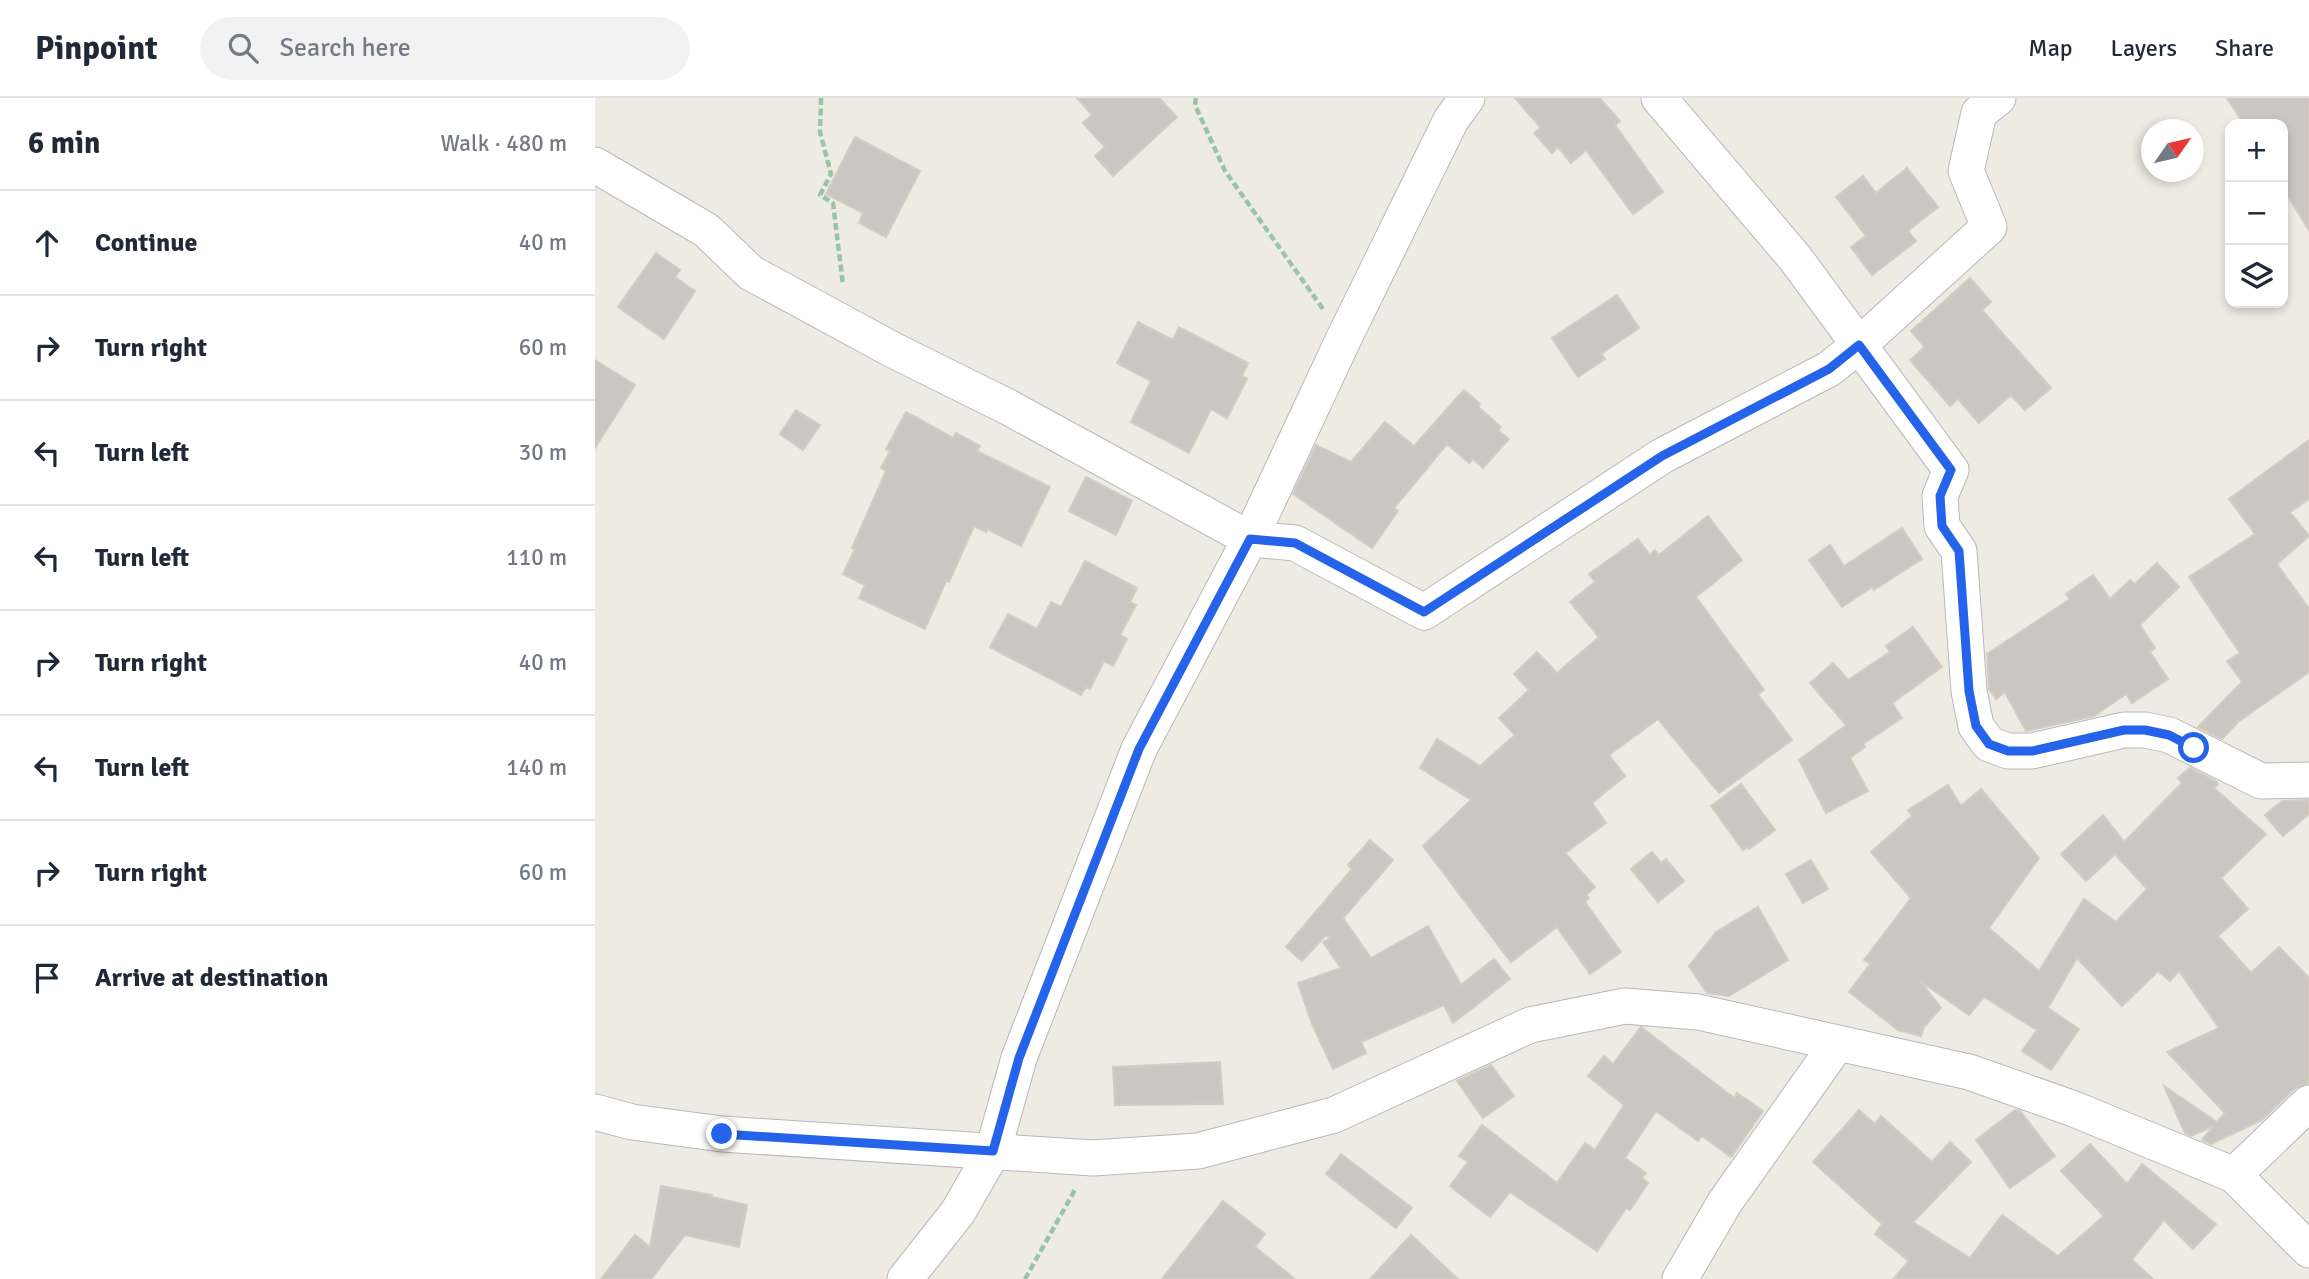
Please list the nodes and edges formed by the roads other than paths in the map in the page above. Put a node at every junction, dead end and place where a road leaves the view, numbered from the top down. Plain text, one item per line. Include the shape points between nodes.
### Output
1 (1467, 98) edge
2 (1660, 98) edge
3 (1998, 98) edge
4 (595, 165) edge
5 (1859, 345) junction
6 (1250, 539) junction
7 (2309, 780) edge
8 (1837, 1044) junction
9 (2309, 1103) edge
10 (595, 1112) edge
11 (993, 1151) junction
12 (2234, 1175) junction
13 (2309, 1250) edge
14 (905, 1279) edge
15 (1680, 1279) edge

1 - 6 street via 1451,120
2 - 5 street via 1795,258
3 - 5 street via 1979,113 1966,171 1989,227
4 - 6 street via 706,230 751,273
5 - 6 street via 1829,369 1662,456 1424,612 1295,543
5 - 7 street via 1951,470 1940,496 1942,526 1959,551 1969,691 1976,726 1989,744 2008,751 2032,751 2124,730 2145,730 2169,735 2261,781
6 - 11 street via 1139,749 1019,1058
8 - 11 street via 1698,1012 1625,1006 1530,1024 1334,1115 1198,1151 1093,1158
8 - 12 street via 1969,1072 2074,1109
8 - 15 street via 1725,1202
9 - 12 street
10 - 11 street via 632,1122 722,1134
11 - 14 street via 958,1212
12 - 13 street

